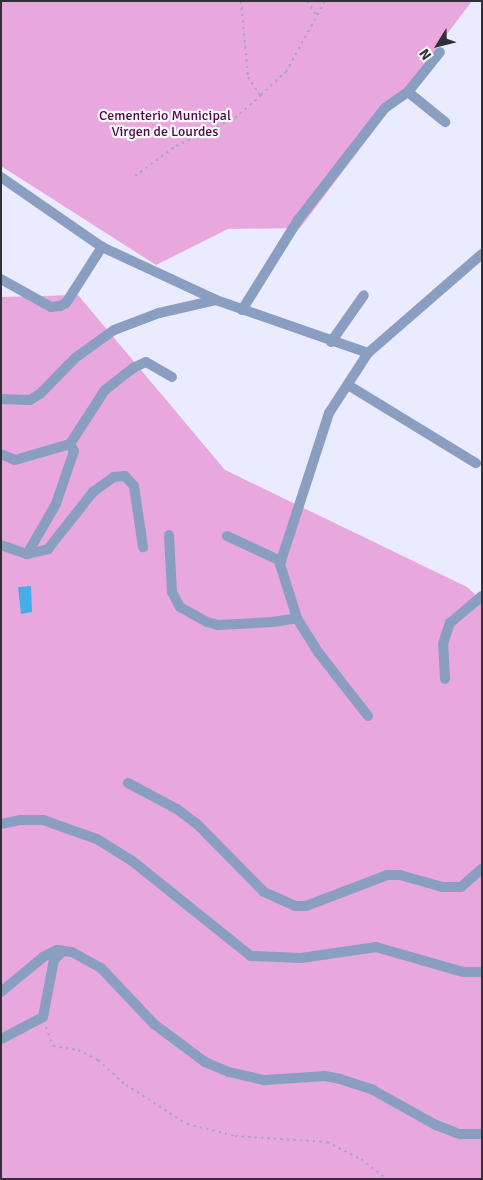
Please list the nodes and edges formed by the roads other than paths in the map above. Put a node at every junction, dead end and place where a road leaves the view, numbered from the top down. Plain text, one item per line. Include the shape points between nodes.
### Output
1 (440, 52) dead end
2 (408, 92) junction
3 (445, 122) dead end
4 (1, 177) edge
5 (102, 247) junction
6 (482, 254) edge
7 (1, 279) edge
8 (364, 295) dead end
9 (216, 300) junction
10 (242, 310) junction
11 (331, 342) junction
12 (368, 353) junction
13 (172, 377) dead end
14 (348, 385) junction
15 (1, 400) edge
16 (70, 444) junction
17 (1, 454) edge
18 (476, 463) dead end
19 (169, 535) dead end
20 (227, 536) dead end
21 (1, 545) edge
22 (143, 548) dead end
23 (27, 554) junction
24 (281, 561) junction
25 (482, 596) edge
26 (297, 618) junction
27 (445, 679) dead end
28 (368, 716) dead end
29 (128, 783) dead end
30 (1, 824) edge
31 (482, 869) edge
32 (63, 951) junction
33 (482, 972) edge
34 (1, 992) edge
35 (1, 1039) edge
36 (482, 1134) edge

1 - 2 street
2 - 3 street
2 - 10 street via 385,108 298,220
4 - 5 street
5 - 7 street via 66,303 60,306 51,307
5 - 9 street
6 - 12 street
8 - 11 street
9 - 10 street
9 - 15 street via 159,313 114,330 76,358 40,394 30,400
10 - 11 street
11 - 12 street
12 - 14 street
13 - 16 street via 146,362 133,368 105,390
14 - 18 street
14 - 24 street via 329,413
16 - 17 street via 24,460
16 - 23 street via 73,458 69,472 44,528
19 - 26 street via 172,592 180,606 218,625
20 - 24 street
21 - 23 street
22 - 23 street via 134,486 125,476 114,477 94,492 48,549
24 - 26 street via 287,592
25 - 27 street via 450,623 443,644
26 - 28 street via 318,652
29 - 31 street via 177,809 198,825 264,892 295,906 306,906 387,875 400,875 442,887 461,887
30 - 33 street via 43,820 97,840 131,860 251,956 301,958 376,946 463,972
32 - 34 street via 57,950 43,957
32 - 35 street via 54,960 43,1017
32 - 36 street via 72,952 101,968 154,1024 205,1062 229,1072 266,1080 325,1076 340,1079 373,1090 436,1125 460,1134

